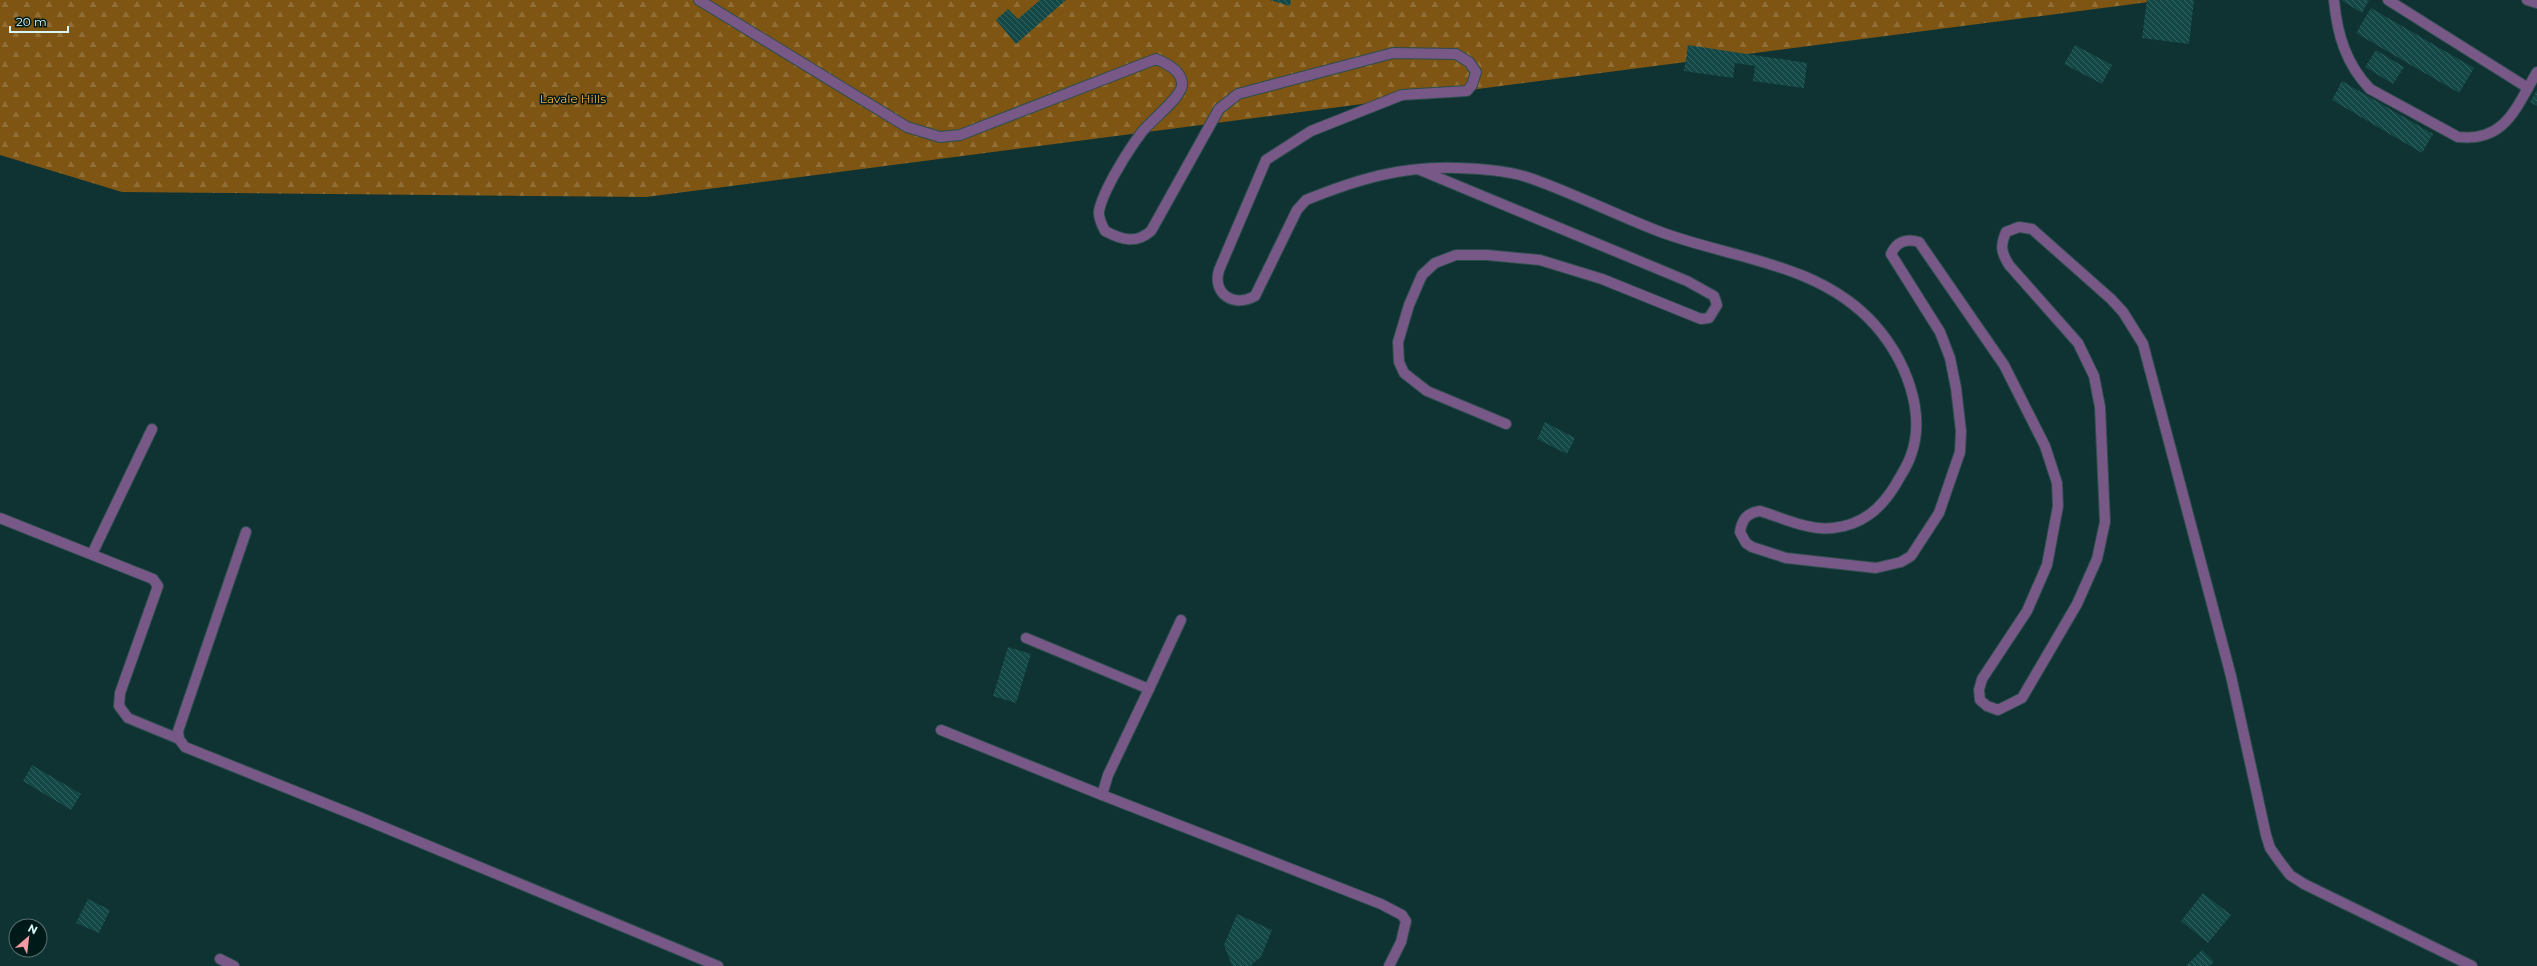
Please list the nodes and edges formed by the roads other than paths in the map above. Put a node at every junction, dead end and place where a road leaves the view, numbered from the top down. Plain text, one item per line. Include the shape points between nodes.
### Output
1 (699, 0) edge
2 (2334, 0) edge
3 (2388, 0) edge
4 (2527, 0) edge
5 (2537, 3) edge
6 (2537, 72) edge
7 (2528, 88) junction
8 (1418, 169) junction
9 (1506, 424) dead end
10 (152, 429) dead end
11 (0, 518) edge
12 (246, 532) dead end
13 (92, 554) junction
14 (1181, 620) dead end
15 (1026, 638) dead end
16 (1149, 689) junction
17 (941, 730) dead end
18 (179, 739) junction
19 (1102, 795) junction
20 (220, 959) dead end
21 (234, 966) edge
22 (718, 966) edge
23 (1389, 966) edge
24 (2472, 966) edge

1 - 8 street via 893,120 916,131 940,137 960,135 1156,59 1165,63 1179,75 1182,83 1180,93 1142,132 1115,174 1099,210 1100,221 1105,231 1125,240 1144,237 1151,230 1219,109 1238,94 1393,53 1456,54 1469,62 1476,72 1476,77 1467,91 1402,95 1311,131 1266,160 1219,270 1218,284 1227,299 1241,301 1254,296 1297,210 1306,200 1383,173
2 - 7 street via 2339,34 2346,54 2360,78 2370,89 2458,137 2472,139 2506,124
3 - 7 street
4 - 5 street
6 - 7 street
8 - 9 street via 1687,280 1714,296 1717,305 1715,312 1709,318 1700,319 1602,279 1540,260 1456,255 1436,263 1422,275 1409,305 1398,342 1399,362 1404,373 1427,391
8 - 24 street via 1459,168 1525,176 1660,232 1780,266 1805,276 1854,305 1874,324 1889,343 1910,385 1916,418 1911,457 1891,492 1873,513 1847,526 1810,527 1760,511 1751,512 1745,517 1740,532 1746,542 1752,547 1786,558 1876,568 1901,562 1911,556 1939,513 1960,452 1961,431 1950,358 1940,332 1891,254 1893,248 1901,242 1910,239 1919,242 2004,365 2045,446 2057,483 2058,506 2047,565 2027,611 1982,679 1979,690 1980,700 1998,710 2022,698 2077,604 2097,559 2104,522 2100,407 2094,376 2078,343 2009,265 2001,252 2001,242 2006,232 2019,226 2032,229 2111,299 2123,312 2143,344 2231,676 2270,848 2290,875 2304,884
10 - 13 street
11 - 13 street
12 - 18 street via 178,731
13 - 18 street via 153,579 158,586 120,693 118,706 128,718
14 - 16 street
15 - 16 street
16 - 19 street via 1108,775
17 - 19 street
18 - 22 street via 185,747 364,818
19 - 23 street via 1382,904 1402,915 1406,921
20 - 21 street

